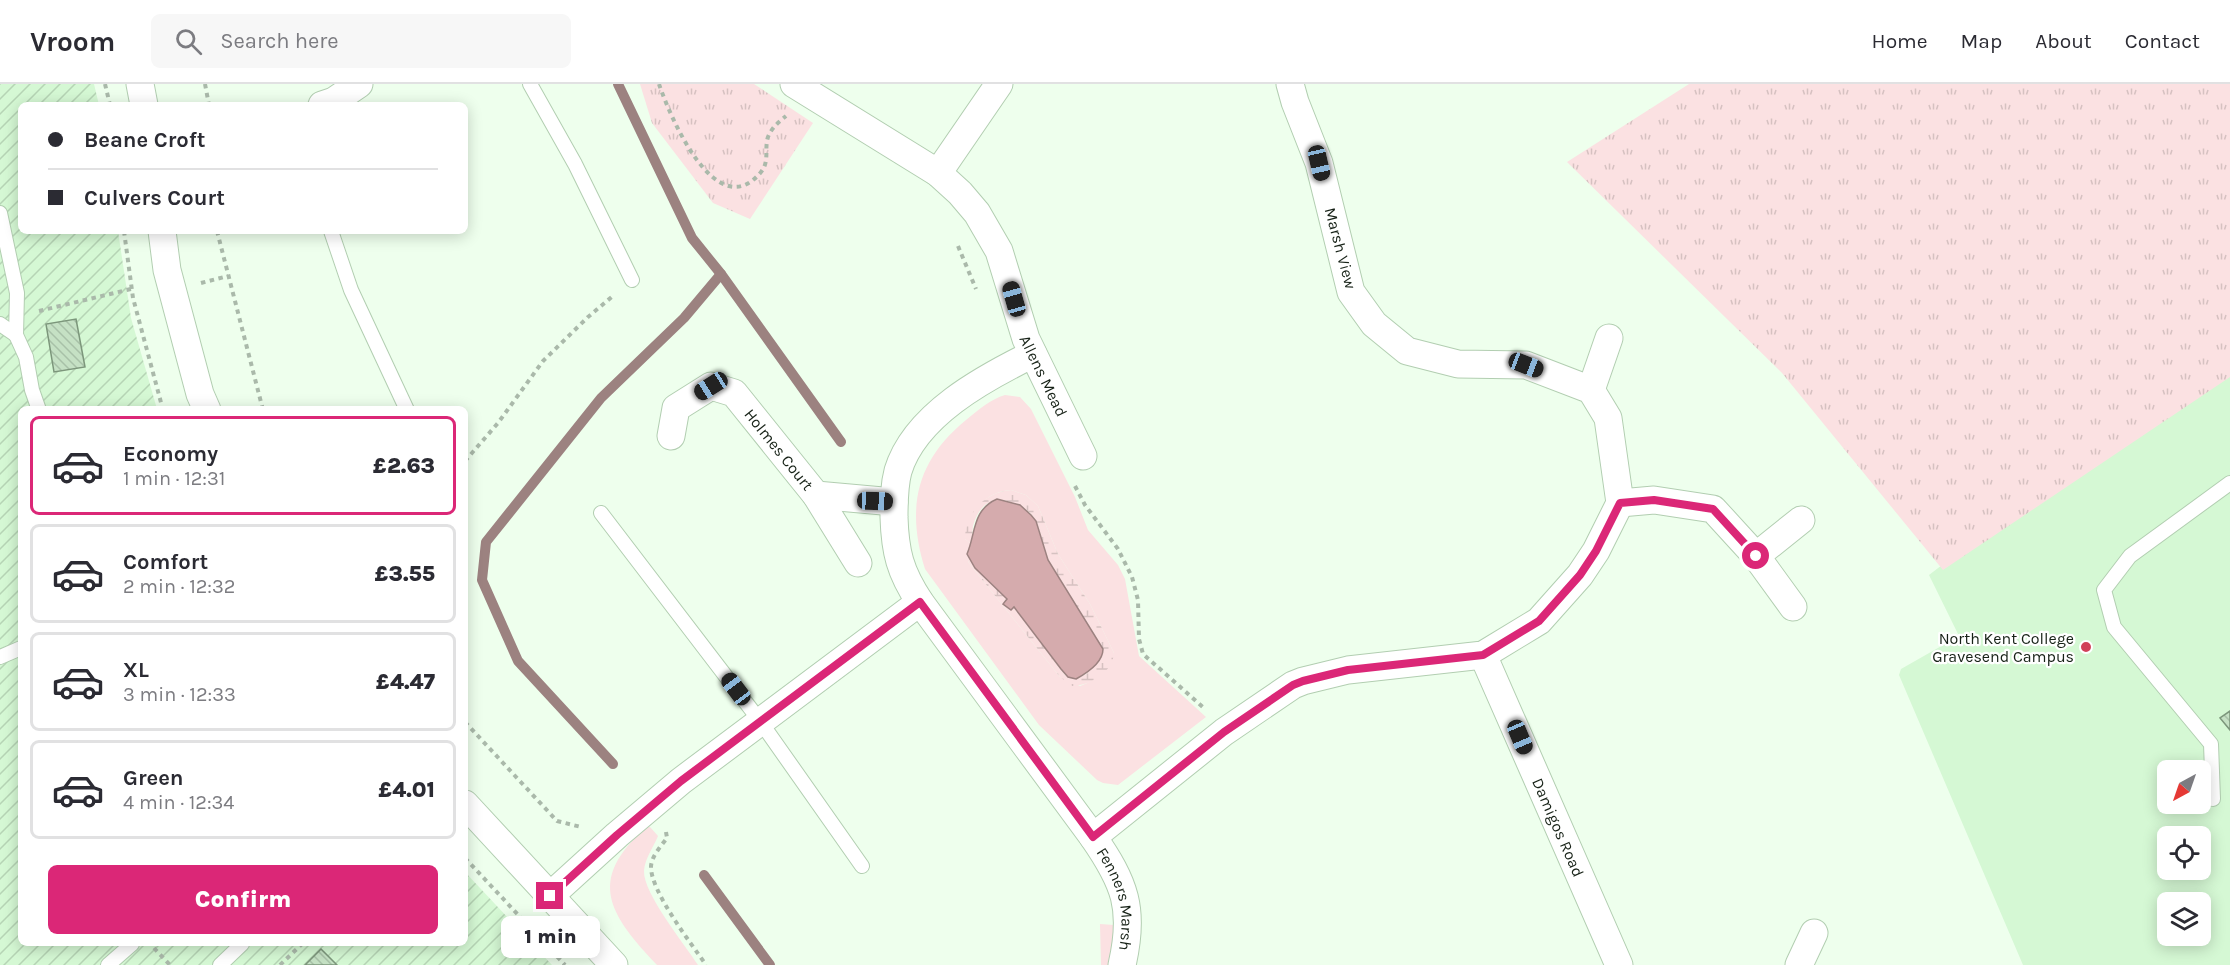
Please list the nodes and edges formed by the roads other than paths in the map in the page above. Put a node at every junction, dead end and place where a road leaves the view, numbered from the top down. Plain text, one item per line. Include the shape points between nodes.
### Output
1 (140, 84) edge
2 (358, 84) edge
3 (530, 84) edge
4 (794, 84) edge
5 (999, 84) edge
6 (1290, 84) edge
7 (143, 102) edge
8 (331, 102) edge
9 (938, 173) junction
10 (0, 213) edge
11 (163, 234) edge
12 (332, 234) edge
13 (632, 280) road end
14 (0, 324) edge
15 (16, 335) junction
16 (1609, 338) dead end
17 (1033, 354) junction
18 (1591, 390) junction
19 (38, 406) edge
20 (205, 406) edge
21 (405, 406) edge
22 (671, 436) dead end
23 (1077, 468) road end
24 (2230, 483) edge
25 (816, 495) junction
26 (894, 502) junction
27 (1620, 503) junction
28 (600, 513) dead end
29 (1801, 520) dead end
30 (1756, 556) junction
31 (858, 562) dead end
32 (920, 602) junction
33 (1793, 607) dead end
34 (18, 649) edge
35 (1483, 655) junction
36 (0, 657) edge
37 (760, 721) junction
38 (2213, 799) dead end
39 (468, 807) edge
40 (1093, 837) junction
41 (862, 866) dead end
42 (550, 896) junction
43 (1814, 933) dead end
44 (130, 946) edge
45 (241, 946) edge
46 (108, 965) edge
47 (220, 965) edge
48 (614, 965) edge
49 (1122, 965) edge
50 (1619, 965) edge
51 (1799, 965) edge

1 - 7 street
2 - 8 street
3 - 13 lane
4 - 9 street, Allens Mead
5 - 9 street
6 - 18 street, Marsh View via 1319,163 1351,292 1374,324 1407,351 1458,364 1526,365
9 - 17 street, Allens Mead via 969,203 994,240
10 - 15 lane via 17,293
11 - 20 street via 172,289
12 - 21 lane via 351,290
14 - 15 lane
15 - 19 lane via 26,357
16 - 18 street
17 - 23 street, Allens Mead
17 - 26 street, Fenners Marsh via 982,380 936,415 904,457
18 - 27 street via 1608,418
22 - 25 street, Holmes Court via 676,408 711,386 734,393
24 - 38 lane via 2130,556 2104,590 2114,627 2211,744
25 - 26 street, Holmes Court
25 - 31 street, Holmes Court
26 - 32 street, Fenners Marsh via 897,555 904,577
27 - 30 street via 1654,500 1713,509
27 - 35 street via 1580,575 1539,621
28 - 37 lane
29 - 30 street
30 - 33 street
32 - 37 street
32 - 40 street, Fenners Marsh
34 - 36 lane
35 - 40 street via 1348,670 1303,681 1270,699 1212,742
35 - 50 street, Damigos Road
37 - 41 lane
37 - 42 street via 646,809
39 - 42 street
40 - 49 street, Fenners Marsh via 1116,873 1126,899 1128,929
42 - 48 street
43 - 51 street
44 - 46 lane
45 - 47 lane

